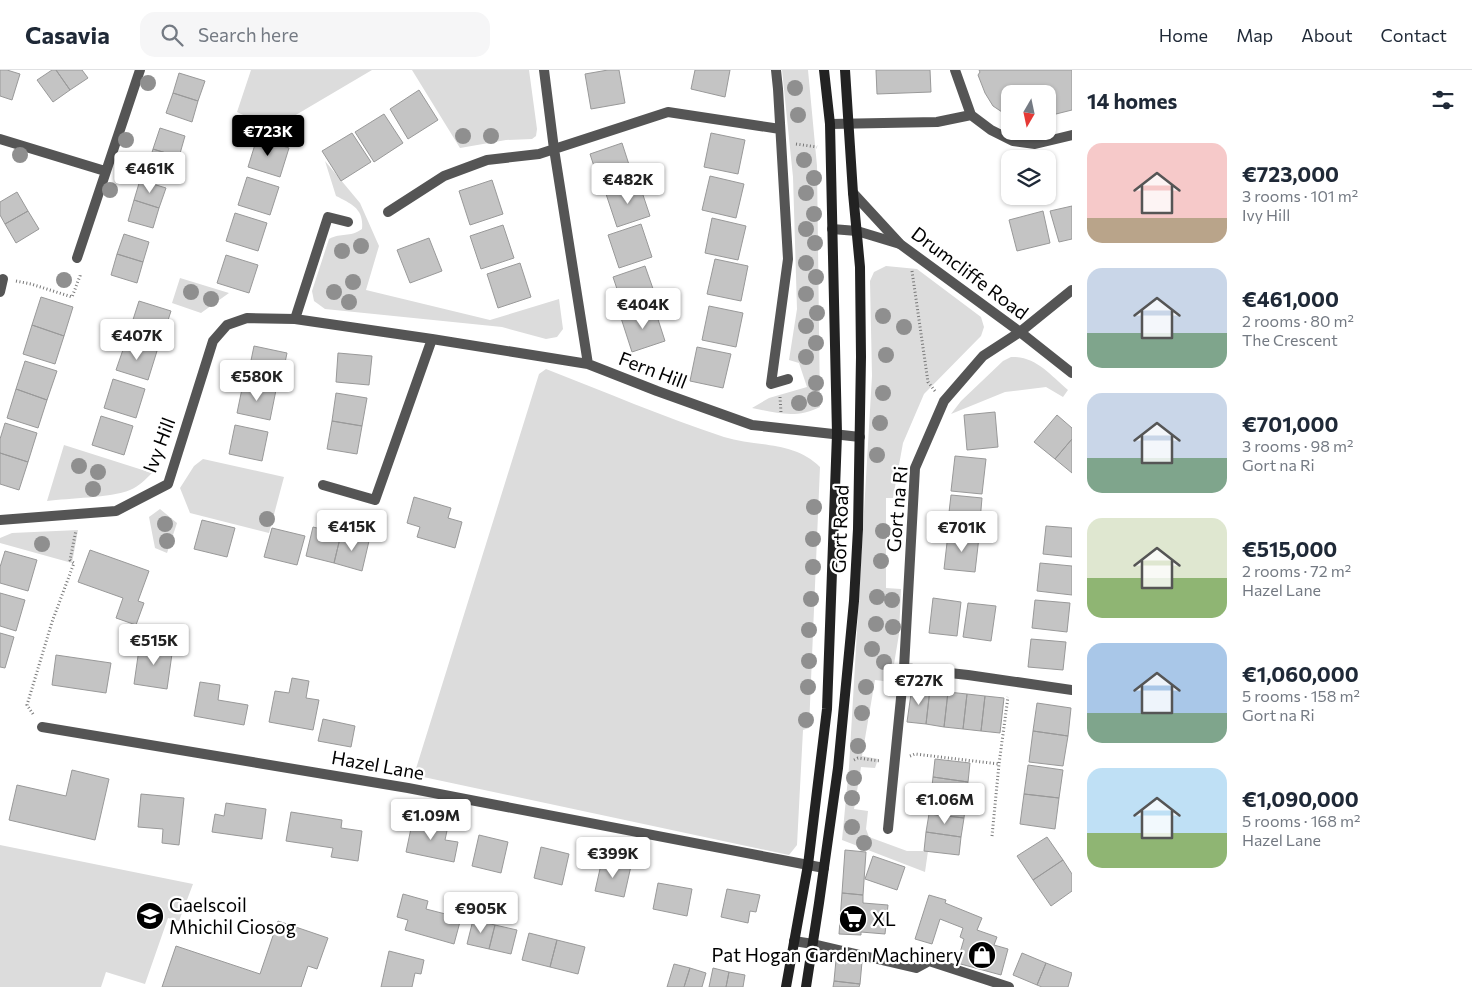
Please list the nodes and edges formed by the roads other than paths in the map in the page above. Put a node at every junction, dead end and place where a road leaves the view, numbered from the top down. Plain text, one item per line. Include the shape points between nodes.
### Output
1 (140, 70) edge
2 (544, 70) edge
3 (776, 70) edge
4 (824, 70) edge
5 (845, 70) edge
6 (955, 70) edge
7 (971, 114) junction
8 (830, 124) junction
9 (848, 124) junction
10 (780, 129) junction
11 (1072, 135) edge
12 (0, 138) edge
13 (554, 149) junction
14 (105, 171) junction
15 (853, 193) junction
16 (388, 212) dead end
17 (348, 222) dead end
18 (832, 229) junction
19 (857, 231) junction
20 (900, 244) junction
21 (77, 258) road end
22 (3, 279) road end
23 (1072, 290) edge
24 (0, 292) edge
25 (294, 319) junction
26 (1020, 332) junction
27 (432, 339) junction
28 (588, 364) junction
29 (1072, 373) edge
30 (788, 379) dead end
31 (837, 434) junction
32 (860, 437) junction
33 (323, 485) dead end
34 (0, 520) edge
35 (904, 668) junction
36 (1072, 690) edge
37 (42, 727) road end
38 (888, 829) dead end
39 (808, 865) junction
40 (824, 868) junction
41 (794, 941) junction
42 (813, 944) junction
43 (786, 987) edge
44 (806, 987) edge
45 (1009, 987) edge

1 - 14 street
2 - 13 street, Fern Hill
3 - 10 street
4 - 8 main road, Gort Road
5 - 9 main road, Gort Road
6 - 7 street
7 - 9 street via 937,122
7 - 11 street via 1013,142 1035,144
8 - 9 street
8 - 18 main road, Gort Road
9 - 15 main road, Gort Road
10 - 13 street via 668,112
10 - 30 street via 788,259 772,384
12 - 14 street
13 - 16 street via 539,154 487,160 444,176
13 - 28 street, Fern Hill
14 - 21 street
15 - 19 main road, Gort Road
15 - 20 street, Drumcliffe Road
17 - 25 street via 328,217
18 - 19 street
18 - 31 main road, Gort Road
19 - 20 street
19 - 32 main road, Gort Road
20 - 26 street, Drumcliffe Road
22 - 24 street
23 - 26 street, Gort na Ri
25 - 27 street, Ivy Hill
25 - 34 street, Ivy Hill via 247,318 228,325 213,341 168,484 116,511
26 - 29 street, Drumcliffe Road
26 - 35 street, Gort na Ri via 983,356 944,400 915,468
27 - 28 street, Ivy Hill
27 - 33 street via 375,500
28 - 31 street, Fern Hill via 752,425
31 - 32 street, Fern Hill
31 - 39 main road, Gort Road via 827,709
32 - 40 main road, Gort Road via 854,601 838,768
35 - 36 street
35 - 38 street, Gort na Ri
37 - 39 street, Hazel Lane via 408,788
39 - 40 street, Hazel Lane
39 - 41 main road, Gort Road
40 - 42 main road, Gort Road
41 - 42 street
41 - 43 main road, Gort Road
42 - 44 main road, Gort Road
42 - 45 street via 916,968 929,961

